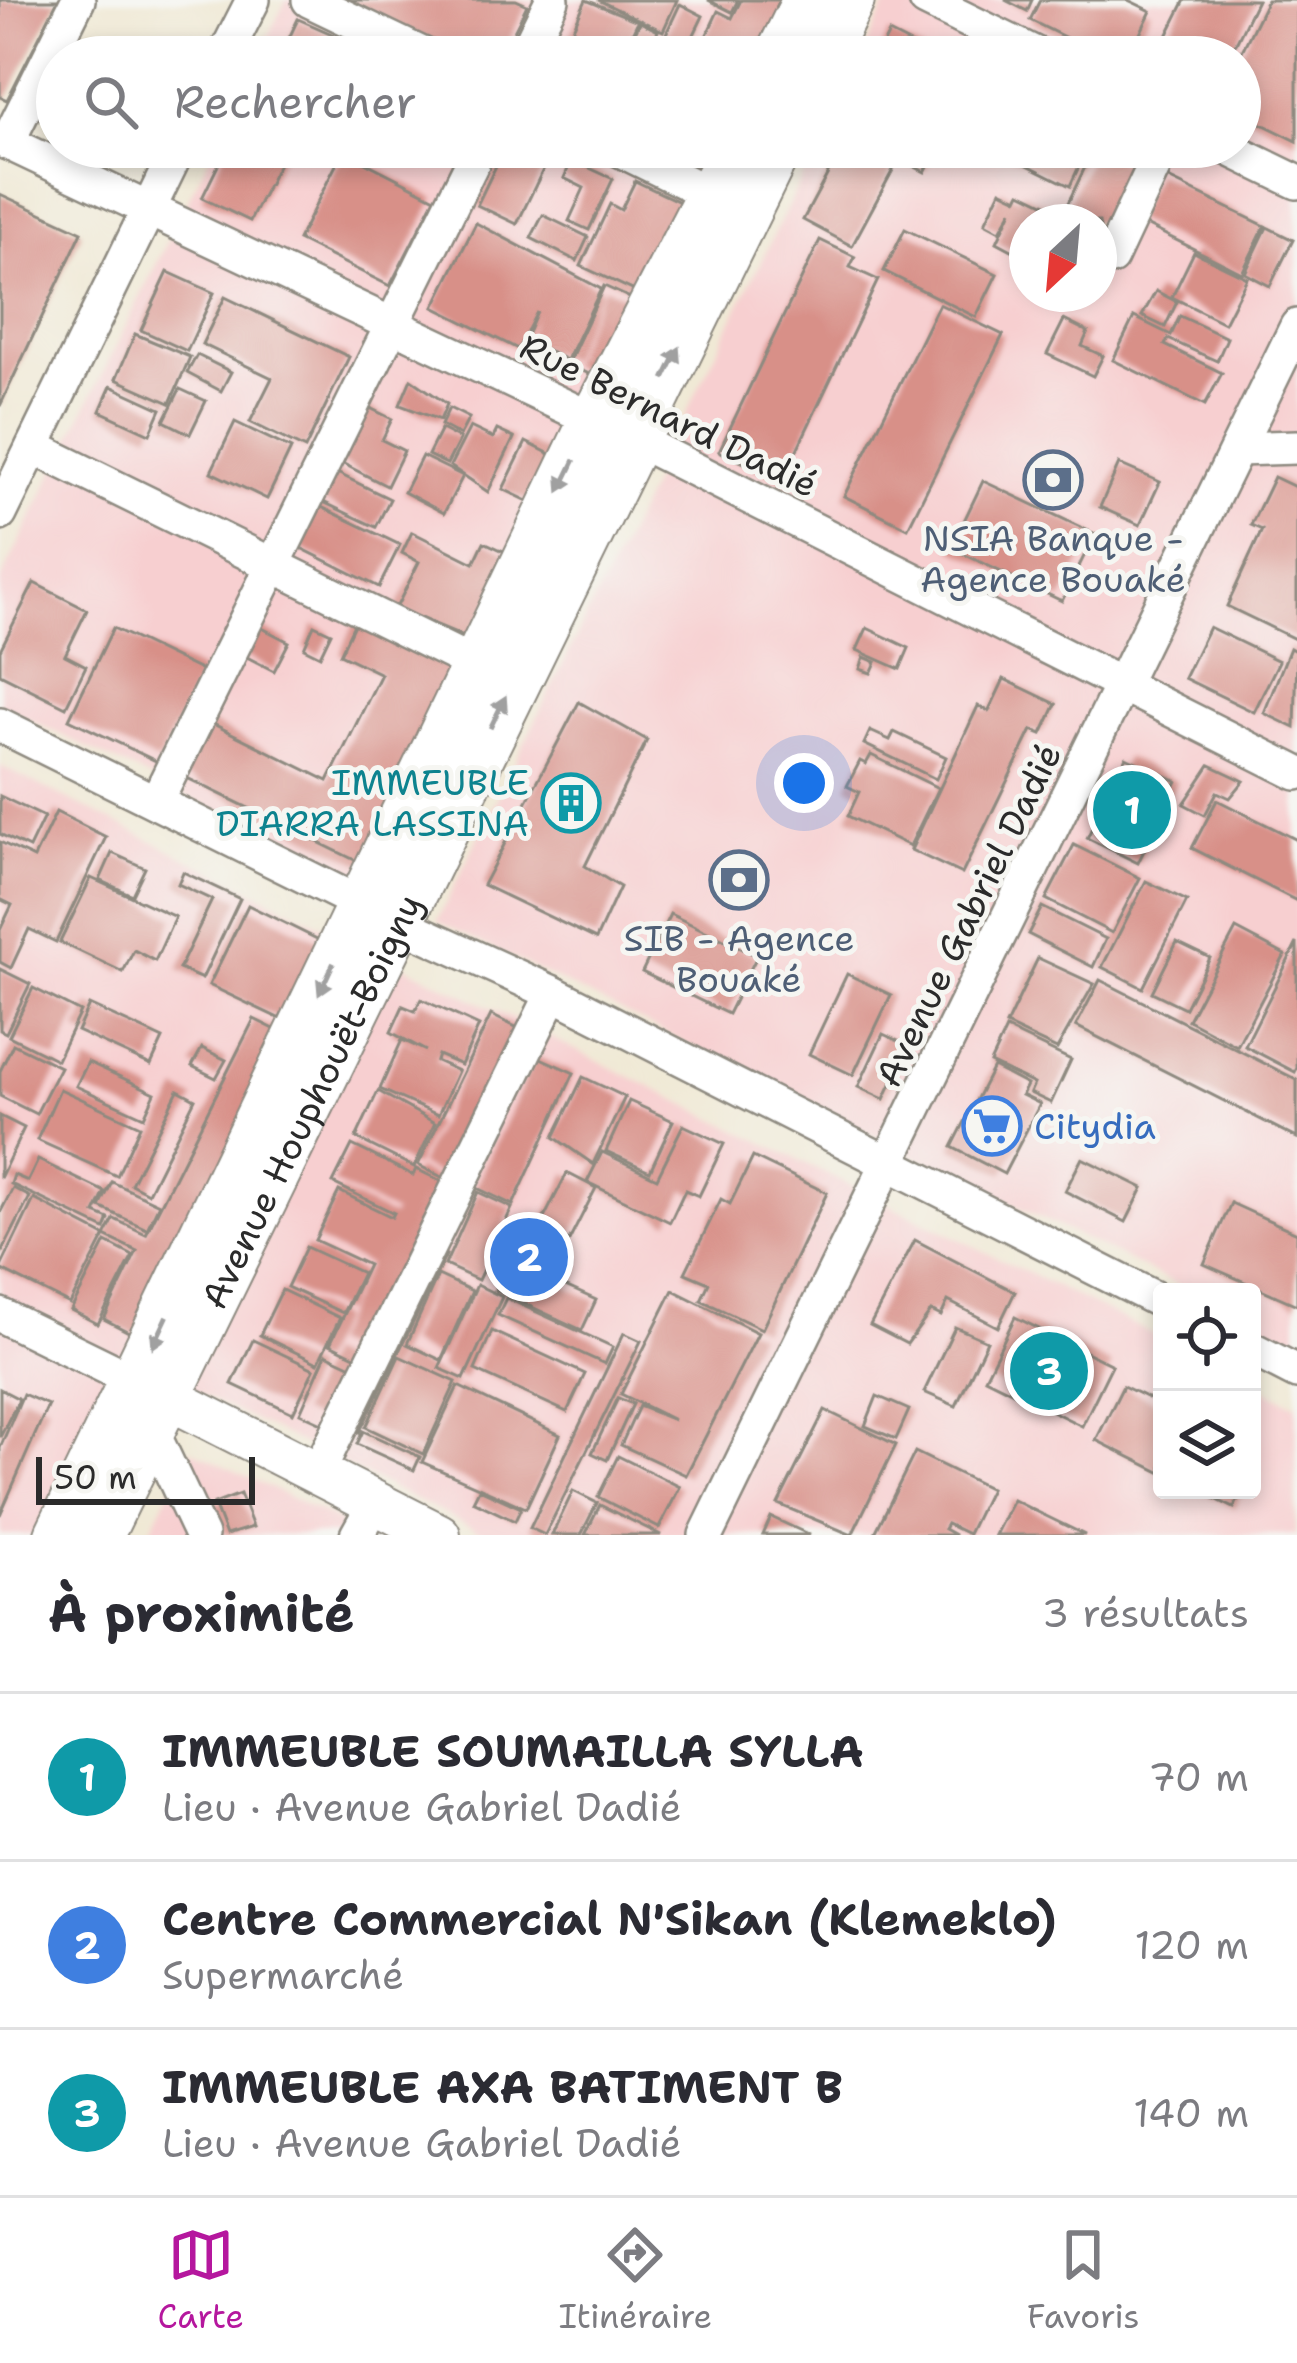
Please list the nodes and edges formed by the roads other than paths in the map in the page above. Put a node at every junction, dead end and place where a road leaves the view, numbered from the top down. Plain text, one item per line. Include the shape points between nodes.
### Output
1 (77, 0) edge
2 (253, 0) edge
3 (309, 0) edge
4 (552, 0) edge
5 (807, 0) edge
6 (850, 0) edge
7 (926, 0) edge
8 (58, 36) edge
9 (235, 36) edge
10 (384, 36) edge
11 (534, 36) edge
12 (789, 36) edge
13 (832, 36) edge
14 (999, 36) edge
15 (36, 79) edge
16 (4, 141) edge
17 (36, 155) edge
18 (1261, 164) edge
19 (64, 168) edge
20 (168, 168) edge
21 (470, 168) edge
22 (657, 168) edge
23 (725, 168) edge
24 (766, 168) edge
25 (1152, 168) edge
26 (1297, 182) edge
27 (712, 195) junction
28 (149, 206) junction
29 (1117, 245) edge
30 (392, 324) junction
31 (1297, 326) edge
32 (614, 429) junction
33 (33, 447) junction
34 (1297, 447) edge
35 (1238, 449) junction
36 (0, 514) edge
37 (269, 566) junction
38 (476, 665) junction
39 (1122, 686) junction
40 (0, 725) edge
41 (1297, 773) edge
42 (155, 802) junction
43 (378, 912) junction
44 (553, 994) junction
45 (890, 1166) junction
46 (1153, 1298) edge
47 (0, 1316) edge
48 (1261, 1354) edge
49 (1297, 1372) edge
50 (152, 1404) junction
51 (317, 1474) junction
52 (366, 1519) edge
53 (59, 1535) edge
54 (99, 1535) edge
55 (201, 1535) edge
56 (439, 1535) edge
57 (706, 1535) edge

1 - 8 street
2 - 9 street
3 - 10 street
4 - 11 street
5 - 12 highway
6 - 13 highway
7 - 14 street
15 - 16 street
16 - 17 street, Rue Bernard Dadié
18 - 26 street
19 - 28 street, Rue Bernard Dadié
20 - 28 street
21 - 30 street
22 - 27 street
23 - 27 highway, Avenue Houphouët-Boigny
32 -> 24 highway, Avenue Houphouët-Boigny
25 - 29 street
27 - 32 highway, Avenue Houphouët-Boigny
28 - 30 street, Rue Bernard Dadié
28 - 33 street
30 - 32 street, Rue Bernard Dadié
30 - 37 street
31 - 35 street, Avenue Gabriel Dadié
32 -> 38 highway, Avenue Houphouët-Boigny
32 - 39 street, Rue Bernard Dadié
43 -> 32 highway, Avenue Houphouët-Boigny
33 - 36 street
33 - 37 street
34 - 35 street
35 - 39 street, Avenue Gabriel Dadié
37 - 38 street
37 - 42 street
38 - 43 highway, Avenue Houphouët-Boigny
39 - 41 street, Rue Bernard Dadié
39 - 45 street, Avenue Gabriel Dadié
40 - 42 street
42 - 43 street
43 - 44 street
43 - 50 highway, Avenue Houphouët-Boigny
44 - 45 street
44 - 51 street
45 - 46 street
45 - 57 street, Avenue Gabriel Dadié
47 - 50 street
48 - 49 street
50 - 51 main road
50 - 53 highway, Avenue Houphouët-Boigny
50 - 54 highway, Avenue Houphouët-Boigny
50 - 55 street
51 - 52 main road
52 - 56 main road

